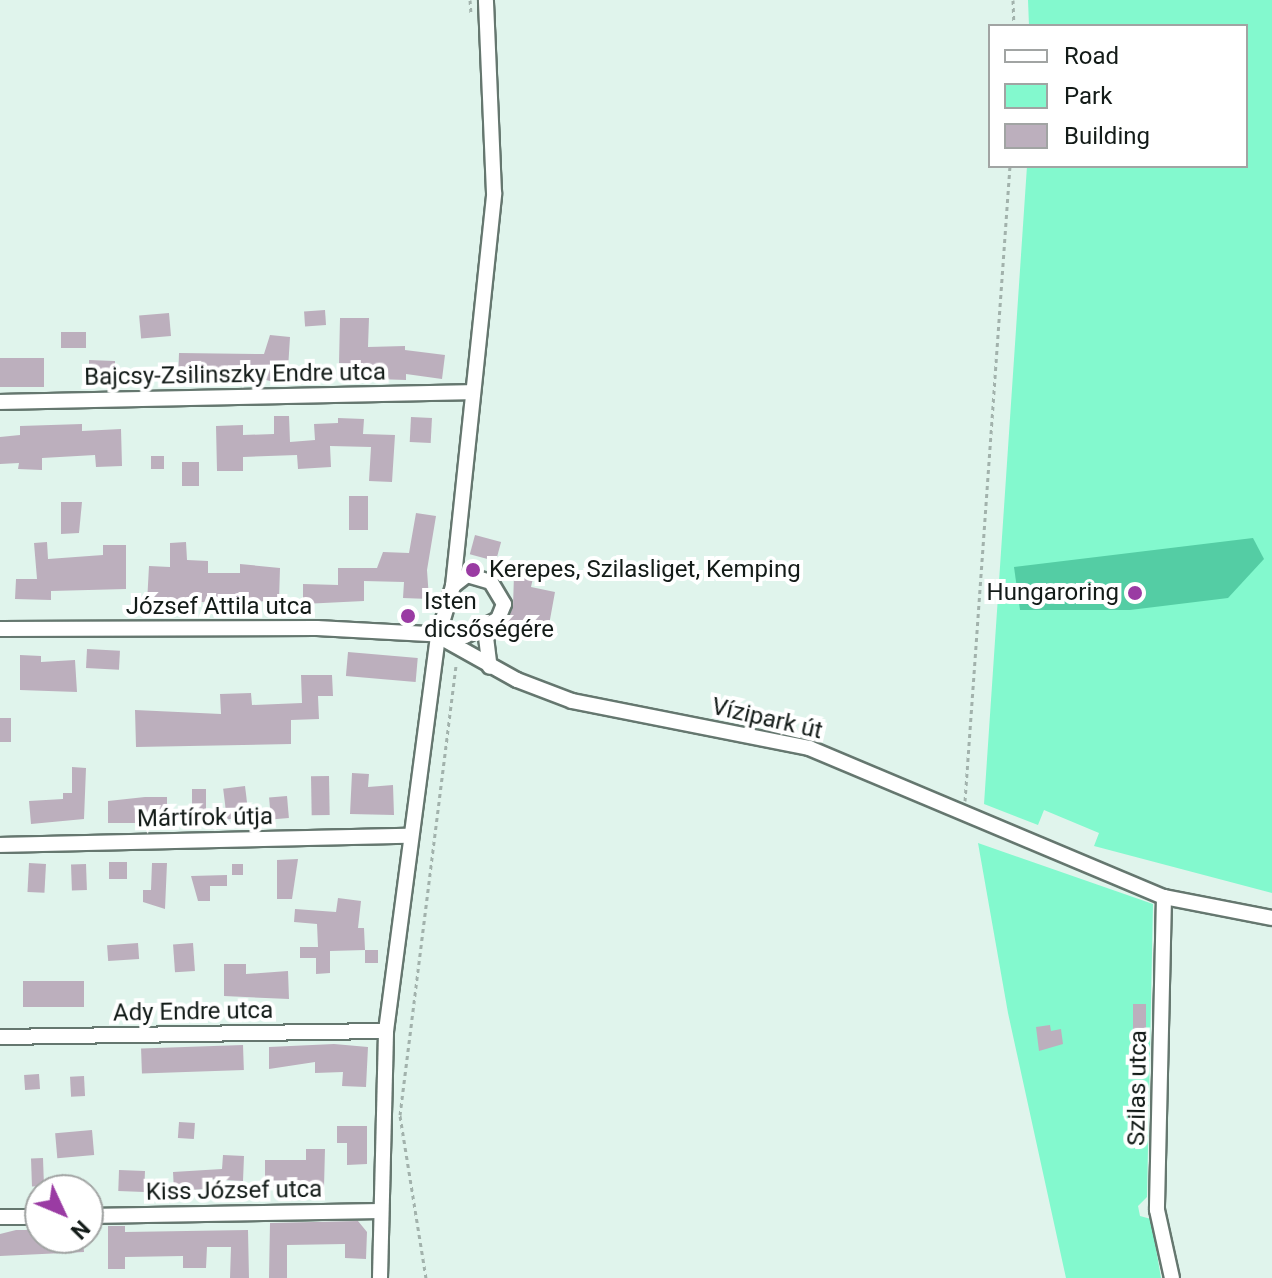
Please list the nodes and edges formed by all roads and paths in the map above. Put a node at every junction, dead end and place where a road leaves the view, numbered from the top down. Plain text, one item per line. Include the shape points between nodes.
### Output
1 (470, 0) edge
2 (486, 0) edge
3 (1013, 0) edge
4 (471, 15) dead end
5 (1014, 24) edge
6 (1010, 168) edge
7 (471, 392) junction
8 (0, 402) edge
9 (453, 586) junction
10 (0, 629) edge
11 (485, 629) junction
12 (438, 636) junction
13 (458, 650) junction
14 (490, 667) junction
15 (964, 811) junction
16 (411, 836) junction
17 (0, 845) edge
18 (1164, 897) junction
19 (1272, 918) edge
20 (386, 1031) junction
21 (0, 1037) edge
22 (381, 1211) junction
23 (104, 1216) edge
24 (0, 1217) edge
25 (24, 1217) edge
26 (380, 1278) edge
27 (426, 1278) edge
28 (1172, 1278) edge

1 - 4 path
2 - 7 street via 494,193
3 - 5 path
6 - 15 path
7 - 8 street, Bajcsy-Zsilinszky Endre utca
7 - 9 street
9 - 11 street via 467,575 499,587 502,612
9 - 12 street
10 - 12 street, József Attila utca via 317,628
11 - 12 street
11 - 14 street
12 - 13 street, Vízipark út
12 - 16 street
13 - 14 street, Vízipark út
13 - 27 path via 400,1115
14 - 15 street, Vízipark út via 572,701 809,748
15 - 18 street, Vízipark út
16 - 17 street, Mártírok útja
16 - 20 street
18 - 19 street, Vízipark út
18 - 28 street, Szilas utca via 1157,1210
20 - 21 street, Ady Endre utca
20 - 22 street
22 - 23 street, Kiss József utca
22 - 26 street
24 - 25 street

